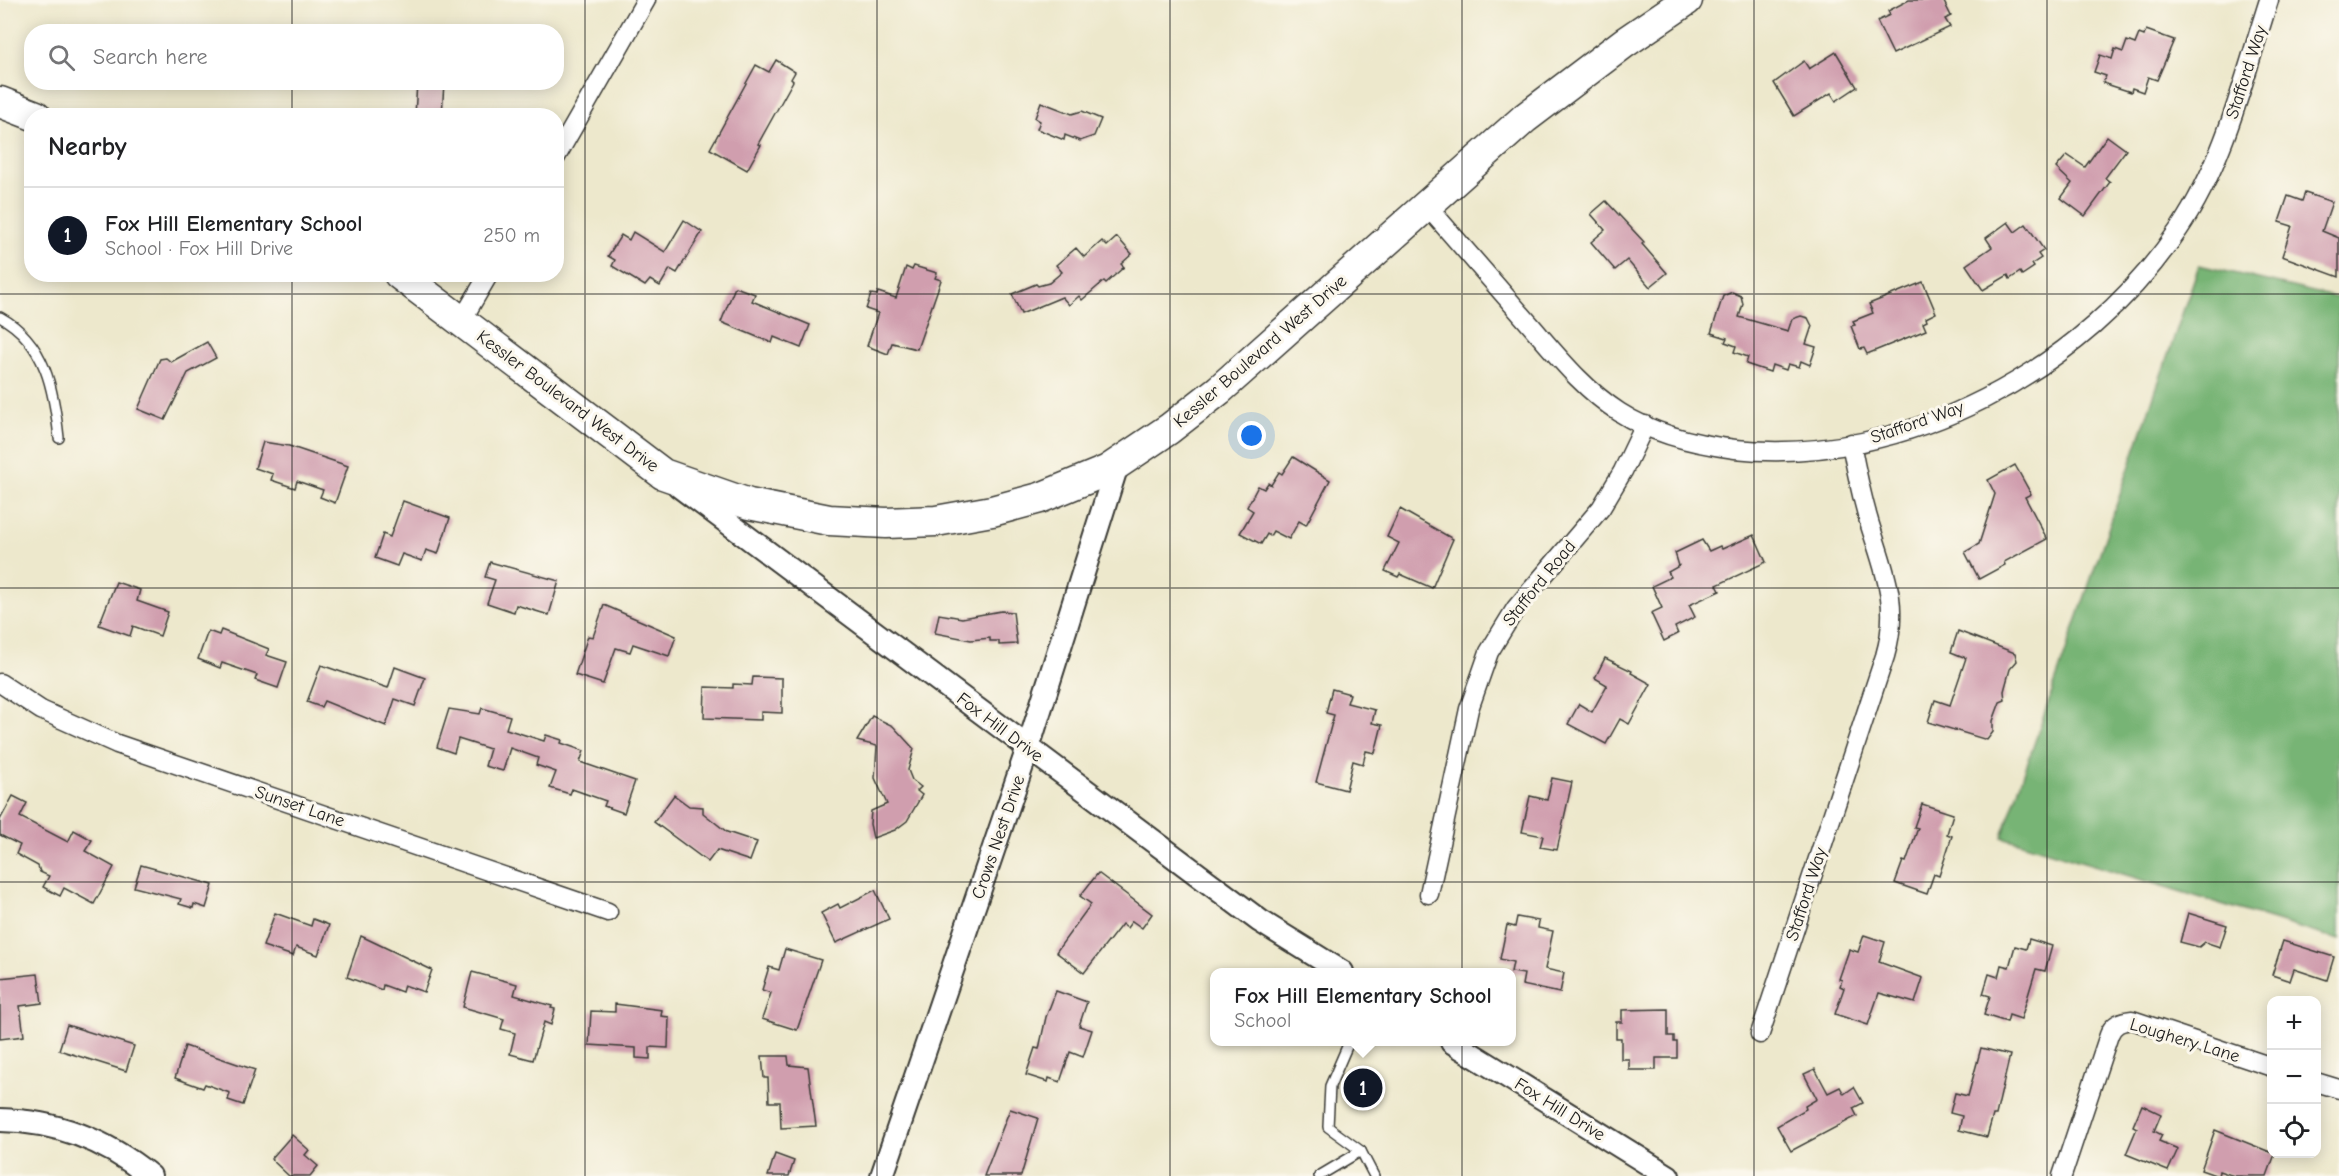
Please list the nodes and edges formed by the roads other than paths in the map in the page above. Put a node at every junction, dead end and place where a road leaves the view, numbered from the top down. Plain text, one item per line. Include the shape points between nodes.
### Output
1 (646, 0) edge
2 (1687, 0) edge
3 (2269, 0) edge
4 (0, 102) edge
5 (24, 111) edge
6 (564, 143) edge
7 (1427, 206) junction
8 (410, 282) edge
9 (484, 282) edge
10 (0, 317) edge
11 (462, 320) junction
12 (1645, 425) junction
13 (59, 438) dead end
14 (1851, 443) junction
15 (1118, 462) junction
16 (663, 474) junction
17 (0, 683) edge
18 (1028, 748) junction
19 (1429, 894) dead end
20 (608, 912) dead end
21 (1336, 968) edge
22 (1760, 1034) dead end
23 (1347, 1046) edge
24 (1460, 1046) edge
25 (2267, 1066) edge
26 (2321, 1084) edge
27 (2339, 1089) edge
28 (0, 1120) edge
29 (1361, 1151) junction
30 (150, 1176) edge
31 (882, 1176) edge
32 (1319, 1176) edge
33 (1374, 1176) edge
34 (1668, 1176) edge
35 (2062, 1176) edge

1 - 6 street
2 - 7 main road, Kessler Boulevard West Drive via 1533,111
3 - 14 street, Stafford Way via 2210,176 2172,239 2126,294 2062,350 2002,389 1931,420
4 - 5 main road
7 - 12 street via 1586,389
7 - 15 main road, Kessler Boulevard West Drive via 1219,390
8 - 11 main road, Kessler Boulevard West Drive
9 - 11 street
10 - 13 lane via 32,342 47,371 56,404
11 - 16 main road, Kessler Boulevard West Drive
12 - 14 street via 1694,443 1764,452
12 - 19 street, Stafford Road via 1601,508 1516,608 1489,652 1469,709
14 - 22 street, Stafford Way via 1869,522 1888,579 1891,631
15 - 16 main road, Kessler Boulevard West Drive via 1093,477 1014,506 936,521 886,523 829,520 765,508
15 - 18 street, Crows Nest Drive
16 - 18 street, Fox Hill Drive
17 - 20 street, Sunset Lane via 41,710 117,744
18 - 21 street, Fox Hill Drive via 1260,921
18 - 31 street, Crows Nest Drive
23 - 29 lane via 1330,1086 1328,1127
24 - 34 street, Fox Hill Drive
25 - 35 street, Loughery Lane via 2132,1020 2119,1023 2109,1035
26 - 27 street
28 - 30 street via 53,1126 85,1136 129,1159
29 - 32 lane
29 - 33 lane

